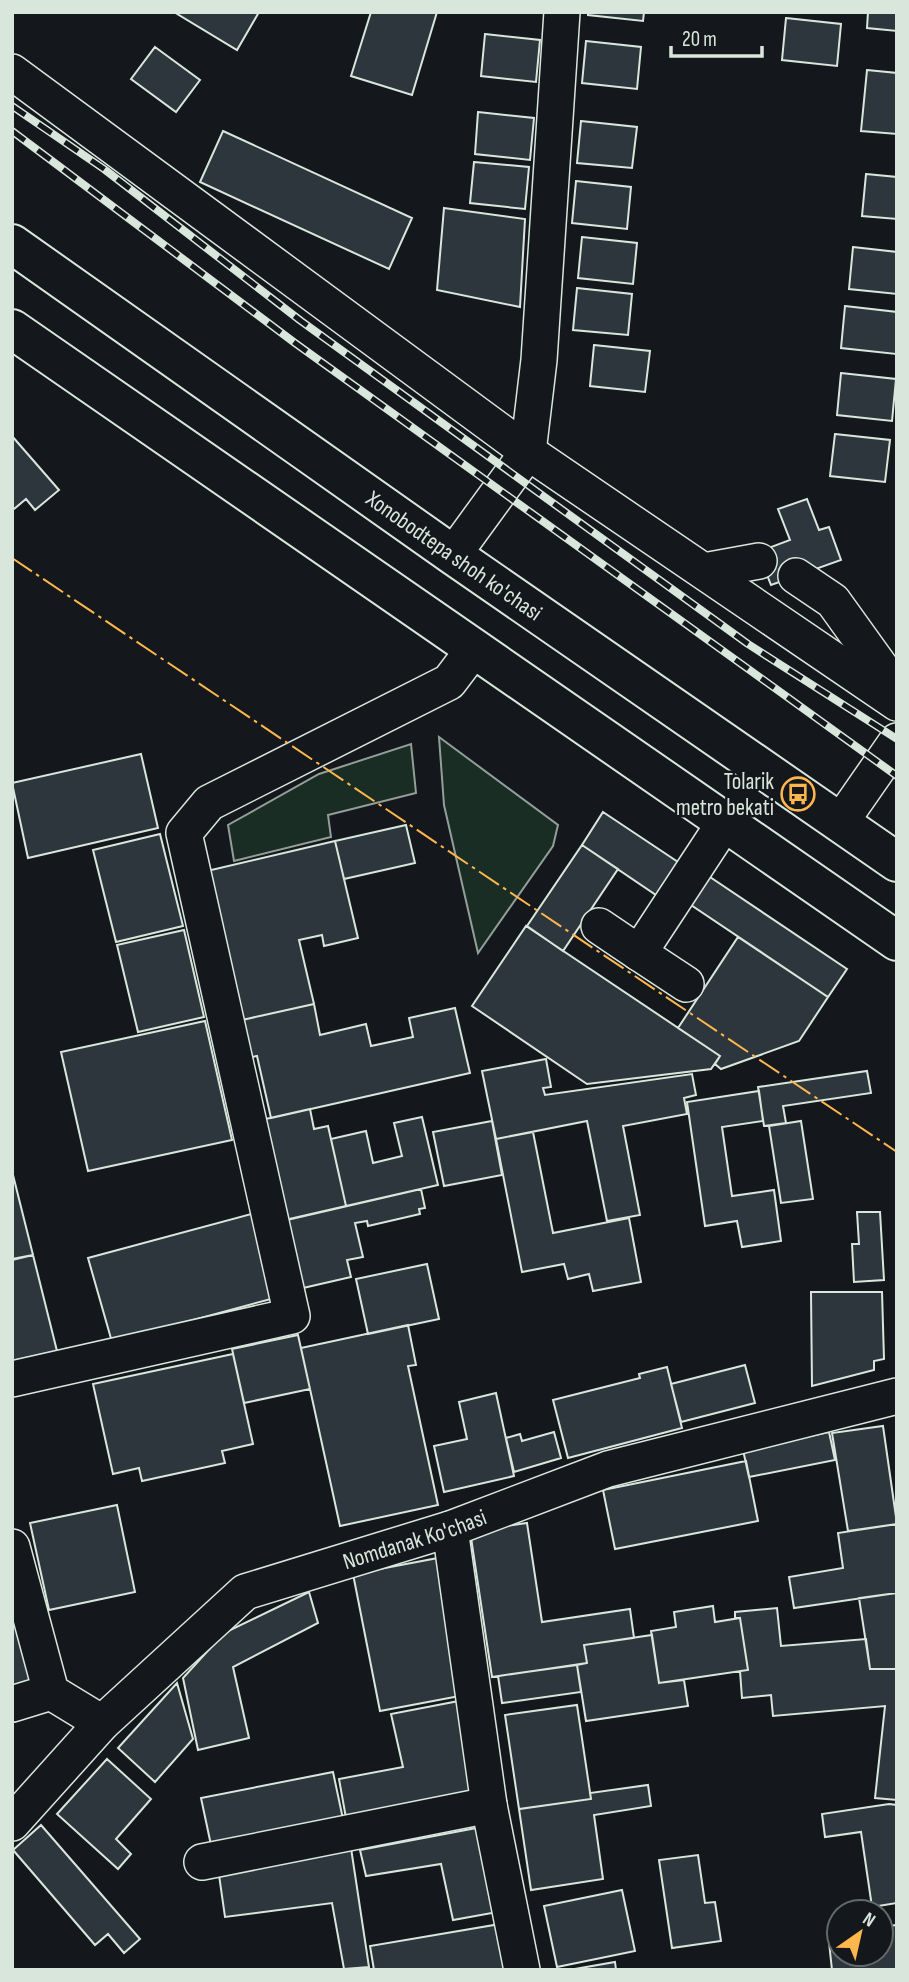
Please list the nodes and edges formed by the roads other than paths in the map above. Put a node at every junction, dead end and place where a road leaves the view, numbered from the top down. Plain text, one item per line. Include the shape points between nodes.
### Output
1 (562, 12) edge
2 (12, 72) edge
3 (12, 244) edge
4 (12, 329) edge
5 (528, 452) junction
6 (453, 555) junction
7 (759, 561) dead end
8 (704, 571) junction
9 (796, 576) dead end
10 (474, 649) junction
11 (897, 690) edge
12 (897, 703) edge
13 (897, 741) edge
14 (725, 822) junction
15 (840, 823) junction
16 (897, 862) edge
17 (598, 926) dead end
18 (897, 941) edge
19 (639, 953) junction
20 (686, 984) dead end
21 (12, 1379) edge
22 (897, 1396) edge
23 (450, 1529) junction
24 (12, 1547) edge
25 (51, 1692) junction
26 (12, 1704) edge
27 (102, 1723) junction
28 (489, 1805) junction
29 (12, 1823) edge
30 (202, 1862) dead end
31 (522, 1970) edge

1 - 5 street via 539,360
2 - 5 street
3 - 6 highway, Xonobodtepa shoh ko'chasi
4 - 10 highway
5 - 6 street
5 - 8 street
6 - 15 highway, Xonobodtepa shoh ko'chasi
7 - 8 street
8 - 12 street
9 - 11 street via 834,601
10 - 14 highway
10 - 21 street via 449,682 209,803 184,833 292,1315
13 - 15 street
14 - 18 highway
14 - 19 street
15 - 16 highway, Xonobodtepa shoh ko'chasi
17 - 19 street
19 - 20 street
22 - 23 street, Nomdanak Ko'chasi via 608,1469
23 - 27 street, Nomdanak Ko'chasi via 245,1592
23 - 28 street
24 - 25 street
25 - 26 street
25 - 27 street
27 - 29 street, Nomdanak Ko'chasi
28 - 30 street
28 - 31 street

